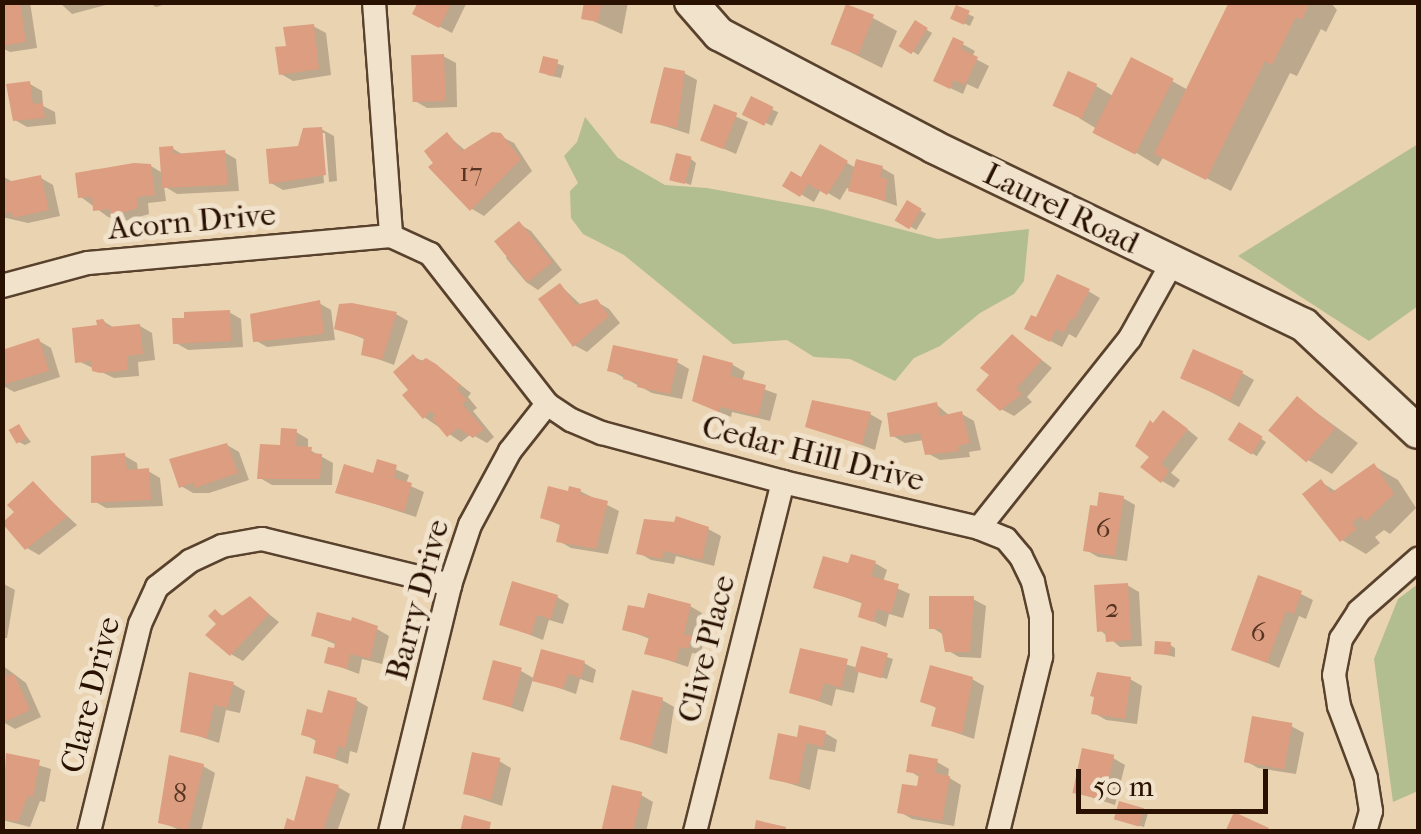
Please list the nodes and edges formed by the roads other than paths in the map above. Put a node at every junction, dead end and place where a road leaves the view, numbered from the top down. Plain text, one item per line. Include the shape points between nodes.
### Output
1 (374, 2) edge
2 (691, 2) edge
3 (391, 236) junction
4 (1172, 264) junction
5 (2, 286) edge
6 (547, 404) junction
7 (1418, 432) edge
8 (782, 482) junction
9 (979, 528) junction
10 (1418, 559) edge
11 (450, 585) junction
12 (90, 832) edge
13 (390, 832) edge
14 (695, 832) edge
15 (998, 832) edge
16 (1364, 832) edge

1 - 3 street
2 - 4 main road, Laurel Road via 718,34
3 - 5 street, Acorn Drive via 88,263
3 - 6 street, Cedar Hill Drive via 430,254
4 - 7 main road, Laurel Road via 1304,325
4 - 9 street via 1130,338
6 - 8 street, Cedar Hill Drive via 602,433
6 - 11 street, Barry Drive via 510,451 470,525
8 - 9 street, Cedar Hill Drive
8 - 14 street, Clive Place
9 - 15 street via 1006,540 1021,558 1040,616 1041,657
10 - 16 street via 1359,612 1341,639 1334,675 1366,778 1371,811
11 - 12 street, Clare Drive via 262,540 222,546 190,561 158,587 140,624
11 - 13 street, Barry Drive

